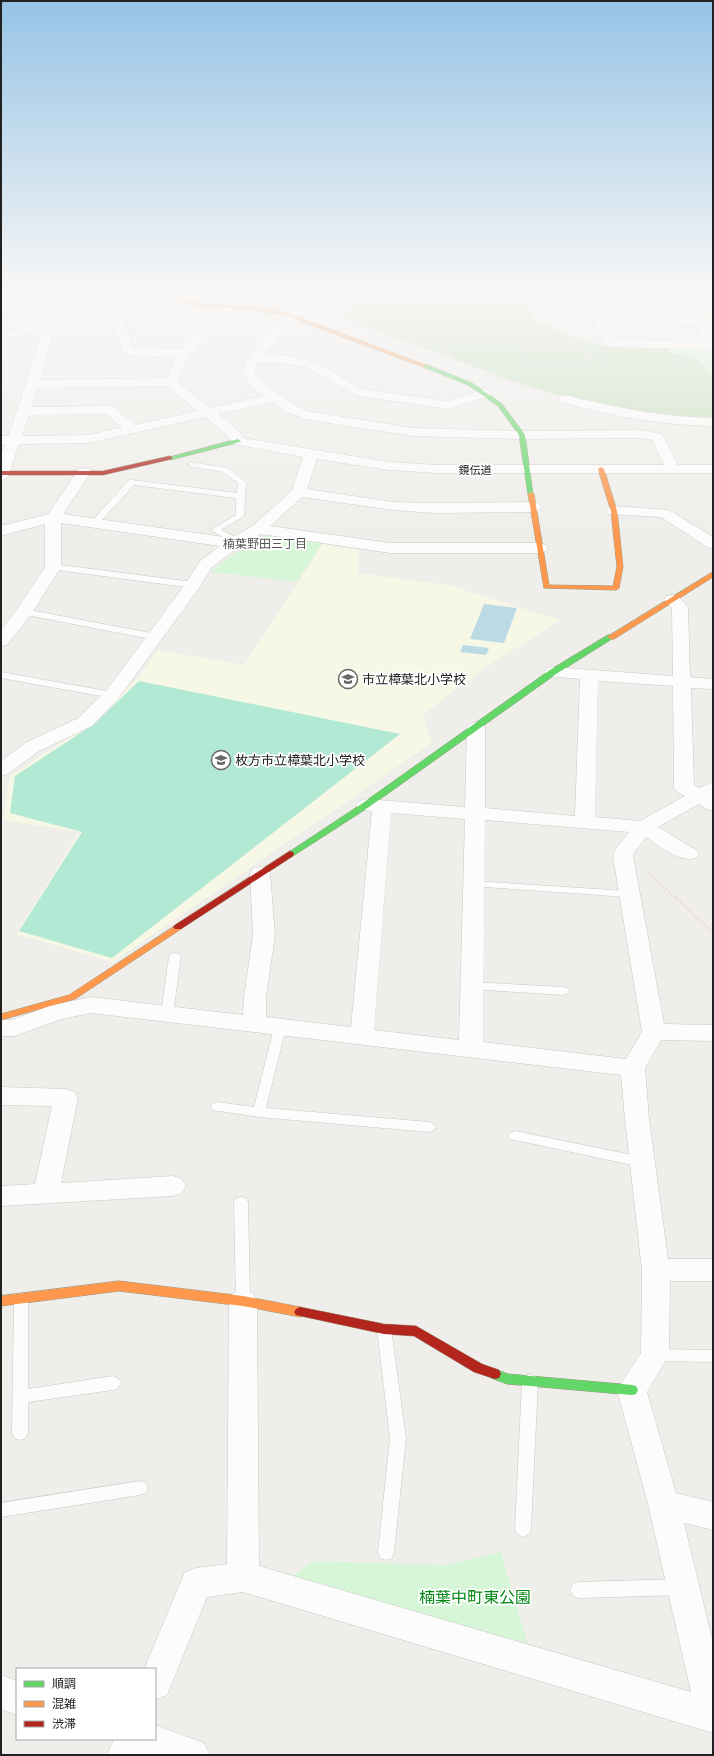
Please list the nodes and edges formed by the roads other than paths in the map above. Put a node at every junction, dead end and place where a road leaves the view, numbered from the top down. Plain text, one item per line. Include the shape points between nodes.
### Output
1 (36, 375) edge
2 (174, 375) edge
3 (251, 375) edge
4 (328, 375) edge
5 (447, 375) edge
6 (170, 382) junction
7 (33, 384) junction
8 (485, 393) junction
9 (276, 397) junction
10 (565, 399) dead end
11 (24, 411) junction
12 (206, 412) junction
13 (713, 422) edge
14 (132, 429) junction
15 (522, 435) junction
16 (7, 440) edge
17 (238, 441) junction
18 (311, 454) junction
19 (192, 464) dead end
20 (528, 469) junction
21 (601, 469) junction
22 (713, 469) edge
23 (674, 470) junction
24 (84, 472) junction
25 (1, 474) edge
26 (299, 492) junction
27 (240, 496) junction
28 (534, 507) junction
29 (614, 511) junction
30 (53, 517) junction
31 (94, 523) junction
32 (258, 529) junction
33 (1, 531) edge
34 (235, 542) junction
35 (713, 544) edge
36 (540, 548) junction
37 (53, 567) junction
38 (713, 574) edge
39 (193, 585) junction
40 (672, 600) junction
41 (24, 612) junction
42 (156, 636) junction
43 (1, 641) edge
44 (553, 672) junction
45 (1, 675) edge
46 (589, 675) junction
47 (681, 682) junction
48 (713, 684) edge
49 (112, 695) junction
50 (476, 728) junction
51 (1, 770) edge
52 (709, 796) edge
53 (374, 806) junction
54 (473, 814) junction
55 (585, 822) junction
56 (643, 827) junction
57 (689, 854) dead end
58 (260, 873) junction
59 (474, 884) junction
60 (628, 894) junction
61 (175, 956) dead end
62 (473, 986) junction
63 (564, 992) dead end
64 (167, 1013) junction
65 (1, 1017) edge
66 (254, 1024) junction
67 (1, 1028) edge
68 (280, 1028) junction
69 (654, 1032) junction
70 (713, 1034) edge
71 (362, 1036) junction
72 (471, 1049) junction
73 (633, 1068) junction
74 (1, 1096) edge
75 (216, 1107) dead end
76 (259, 1112) junction
77 (429, 1127) dead end
78 (515, 1136) dead end
79 (642, 1162) junction
80 (173, 1186) dead end
81 (46, 1193) junction
82 (1, 1196) edge
83 (241, 1202) dead end
84 (656, 1270) junction
85 (713, 1270) edge
86 (21, 1299) junction
87 (1, 1301) edge
88 (243, 1301) junction
89 (384, 1329) junction
90 (654, 1355) junction
91 (713, 1356) edge
92 (530, 1381) junction
93 (113, 1383) dead end
94 (632, 1390) junction
95 (20, 1397) junction
96 (20, 1433) dead end
97 (140, 1488) dead end
98 (664, 1504) junction
99 (1, 1510) edge
100 (713, 1516) edge
101 (523, 1529) dead end
102 (386, 1552) dead end
103 (243, 1577) junction
104 (683, 1587) junction
105 (579, 1590) dead end
106 (156, 1681) edge
107 (1, 1692) edge
108 (16, 1698) edge
109 (713, 1715) edge
110 (132, 1740) edge
111 (146, 1740) edge
112 (125, 1755) edge
113 (192, 1755) edge

1 - 7 street
2 - 6 street
3 - 9 street via 257,384
4 - 8 street via 358,392 448,405
5 - 8 street
6 - 7 street
6 - 12 street
7 - 11 street
8 - 15 street via 500,405
9 - 12 street
9 - 15 street via 304,415 413,432
10 - 13 street via 587,406 661,419
11 - 14 street via 109,410
11 - 16 street
12 - 14 street
12 - 17 street via 235,435
14 - 16 street via 89,440
15 - 20 street
15 - 23 street via 639,434 657,437
16 - 25 street
17 - 18 street, 鏡伝道
17 - 24 street via 117,471
18 - 20 street, 鏡伝道 via 390,466
18 - 26 street
19 - 27 lane via 225,470 242,482
20 - 21 street, 鏡伝道
20 - 28 street
21 - 23 street, 鏡伝道
21 - 29 street
22 - 23 street, 鏡伝道
24 - 25 street
24 - 30 street
26 - 28 street via 393,506
26 - 32 street
27 - 31 lane via 132,482
27 - 34 lane via 240,516 215,530
28 - 36 street
29 - 35 street via 664,513
29 - 36 street via 620,567 616,588 546,587
30 - 31 street
30 - 33 street
30 - 37 street
31 - 34 street
32 - 34 street
32 - 36 street via 390,548
34 - 39 street via 206,564
37 - 39 lane
37 - 41 street
38 - 40 street
39 - 42 street
40 - 44 street
40 - 47 street via 680,607
41 - 42 lane
41 - 43 street
42 - 49 street
44 - 46 street
44 - 50 street
45 - 49 lane
46 - 47 street
46 - 55 street
47 - 48 street
47 - 52 street via 684,788
49 - 51 street via 85,722 32,747
50 - 53 street
50 - 54 street
52 - 56 street
53 - 54 street
53 - 58 street
53 - 71 street
54 - 55 street
54 - 59 street
55 - 56 street
56 - 57 street
56 - 60 street via 622,856
58 - 65 street via 72,997
58 - 66 street via 264,935 255,997
59 - 60 lane
59 - 62 street
60 - 69 street
61 - 64 lane
62 - 63 lane
62 - 72 street
64 - 66 street
64 - 67 street via 91,1004 57,1012 14,1028
66 - 68 street
68 - 71 street
68 - 76 lane
69 - 70 street
69 - 73 street
71 - 72 street
72 - 73 street
73 - 79 street
74 - 81 street via 66,1098
75 - 76 lane
76 - 77 lane
78 - 79 lane
79 - 84 street
80 - 81 street
81 - 82 street
83 - 88 lane
84 - 85 street
84 - 90 street
86 - 87 street
86 - 88 street via 119,1286
86 - 95 lane
88 - 89 street
88 - 103 street
89 - 92 street via 416,1331 478,1368 507,1379
89 - 102 lane via 398,1438
90 - 91 lane
90 - 94 street
92 - 94 street
92 - 101 lane
93 - 95 lane
94 - 98 street
95 - 96 lane
97 - 99 lane
98 - 100 street
98 - 104 street
103 - 106 street via 196,1583
103 - 109 street
104 - 105 lane
104 - 109 street
107 - 108 street
110 - 112 street
111 - 113 street

